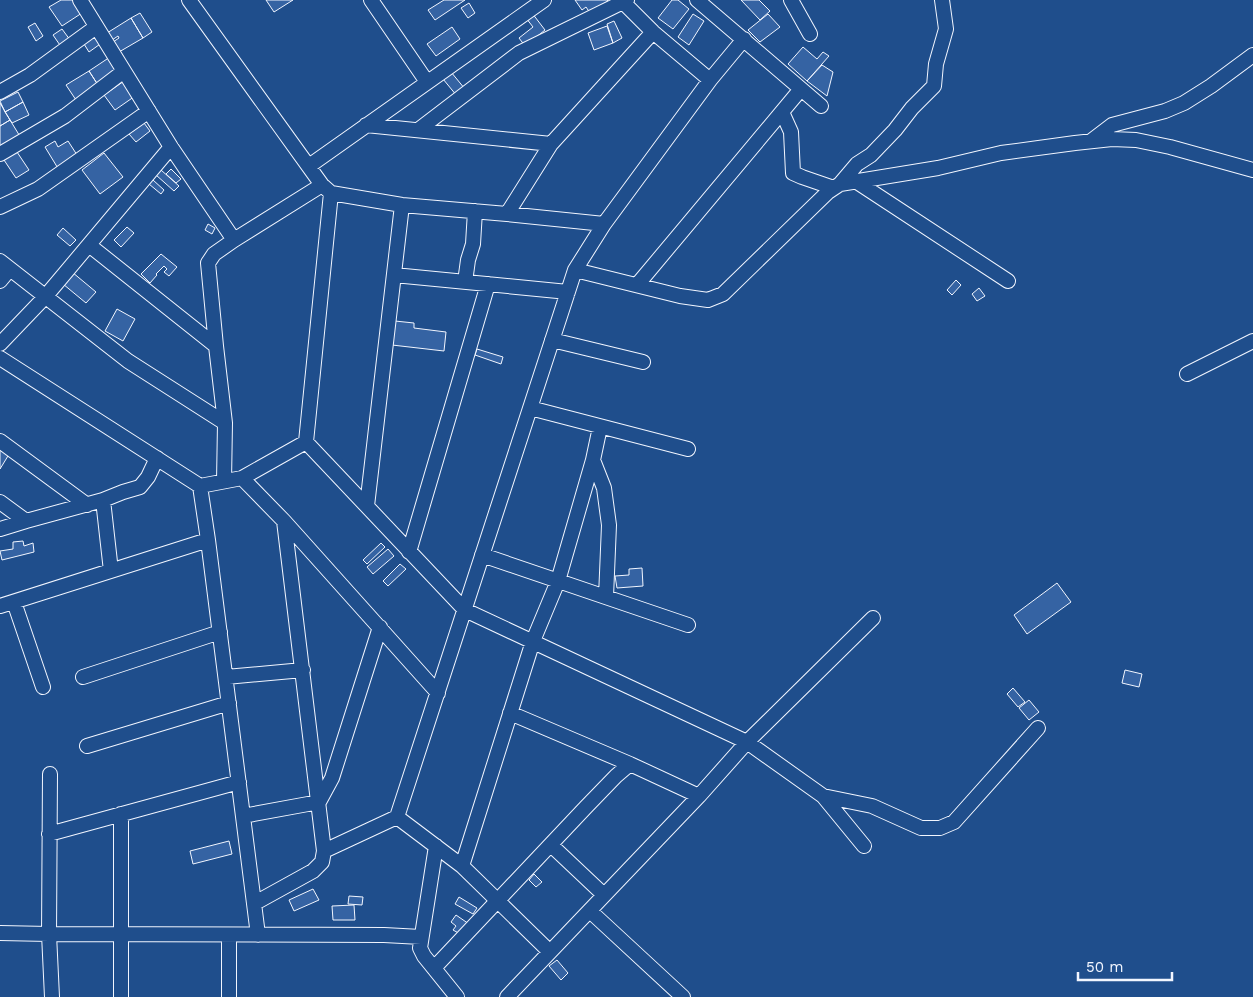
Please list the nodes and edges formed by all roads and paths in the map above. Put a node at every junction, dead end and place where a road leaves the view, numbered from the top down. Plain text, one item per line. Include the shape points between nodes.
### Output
1 (80, 0) edge
2 (189, 0) edge
3 (371, 0) edge
4 (544, 0) edge
5 (697, 0) edge
6 (791, 0) edge
7 (942, 0) edge
8 (625, 1) edge
9 (96, 27) junction
10 (653, 32) junction
11 (810, 34) dead end
12 (744, 39) junction
13 (1253, 55) edge
14 (124, 71) junction
15 (710, 80) junction
16 (427, 82) junction
17 (801, 89) junction
18 (0, 92) edge
19 (821, 106) dead end
20 (149, 112) junction
21 (782, 112) junction
22 (366, 125) junction
23 (418, 130) junction
24 (1091, 141) junction
25 (551, 144) junction
26 (171, 147) junction
27 (0, 154) edge
28 (309, 166) junction
29 (1253, 170) edge
30 (857, 182) junction
31 (837, 186) junction
32 (326, 189) junction
33 (402, 205) junction
34 (0, 207) edge
35 (475, 211) junction
36 (506, 214) junction
37 (604, 224) junction
38 (234, 240) junction
39 (89, 245) junction
40 (5, 265) edge
41 (575, 270) junction
42 (394, 275) junction
43 (0, 280) edge
44 (1008, 281) dead end
45 (465, 282) junction
46 (488, 284) junction
47 (637, 285) junction
48 (568, 292) junction
49 (46, 297) junction
50 (552, 340) junction
51 (1253, 341) edge
52 (0, 344) edge
53 (216, 346) junction
54 (0, 358) edge
55 (643, 362) dead end
56 (1187, 374) dead end
57 (530, 408) junction
58 (225, 423) junction
59 (600, 426) junction
60 (0, 441) edge
61 (306, 442) junction
62 (688, 449) dead end
63 (157, 458) junction
64 (593, 460) junction
65 (242, 478) junction
66 (224, 482) junction
67 (200, 486) junction
68 (103, 500) junction
69 (0, 502) edge
70 (87, 505) junction
71 (366, 506) junction
72 (26, 521) junction
73 (284, 522) junction
74 (0, 529) edge
75 (208, 540) junction
76 (410, 552) junction
77 (482, 555) junction
78 (111, 570) junction
79 (558, 581) junction
80 (606, 598) junction
81 (14, 602) junction
82 (0, 606) edge
83 (465, 610) junction
84 (873, 618) dead end
85 (688, 625) dead end
86 (380, 627) junction
87 (220, 632) junction
88 (533, 641) junction
89 (303, 670) junction
90 (83, 677) dead end
91 (226, 677) junction
92 (43, 687) dead end
93 (438, 693) junction
94 (229, 703) junction
95 (510, 713) junction
96 (1038, 728) dead end
97 (747, 742) junction
98 (87, 746) dead end
99 (630, 764) junction
100 (50, 774) dead end
101 (239, 782) junction
102 (699, 796) junction
103 (823, 796) junction
104 (319, 802) junction
105 (121, 814) junction
106 (244, 816) junction
107 (397, 818) junction
108 (49, 834) junction
109 (550, 845) junction
110 (436, 846) junction
111 (864, 846) dead end
112 (324, 851) junction
113 (462, 866) junction
114 (604, 895) junction
115 (498, 900) junction
116 (254, 902) junction
117 (590, 911) junction
118 (0, 933) edge
119 (49, 934) junction
120 (121, 934) junction
121 (229, 935) junction
122 (258, 935) junction
123 (421, 937) junction
124 (550, 952) junction
125 (434, 968) junction
126 (52, 997) edge
127 (121, 997) edge
128 (229, 997) edge
129 (457, 997) edge
130 (507, 997) edge
131 (683, 997) edge

1 - 9 street
2 - 28 street
3 - 16 street
4 - 16 street
5 - 12 street
6 - 11 street
7 - 31 street via 946,29 936,64 934,86 872,155 858,164
8 - 10 street
8 - 23 street via 519,53
9 - 14 street
9 - 18 street via 30,75
10 - 15 street
10 - 25 street
12 - 15 street
12 - 17 street
13 - 24 street via 1184,103 1112,125
14 - 20 street
14 - 27 street via 65,116
15 - 37 street
16 - 22 street
17 - 19 street
17 - 21 street
20 - 26 street
20 - 34 street via 38,190
21 - 31 street via 791,132 793,173
21 - 47 street
22 - 23 street
22 - 28 street
23 - 25 street
24 - 29 street via 1136,140
24 - 30 street via 1001,153
25 - 36 street
26 - 38 street
26 - 39 street
28 - 32 street
30 - 31 street
30 - 44 street
31 - 47 street via 723,294 708,300
32 - 33 street
32 - 38 street
32 - 61 street
33 - 35 street
33 - 42 street
35 - 36 street
35 - 45 street via 473,244
36 - 37 street
37 - 41 street
38 - 53 street via 214,254 208,264
39 - 49 street
39 - 53 street
40 - 43 street
40 - 49 street
41 - 47 street
41 - 48 street
42 - 45 street
42 - 71 street
45 - 46 street
46 - 48 street
46 - 76 street
48 - 50 street
49 - 52 street
49 - 58 street via 128,361
50 - 55 street
50 - 57 street
51 - 56 street
53 - 58 street
54 - 63 street
57 - 59 street
57 - 77 street
58 - 66 street
59 - 62 street
59 - 64 street
60 - 70 street
61 - 65 street
61 - 71 street
63 - 67 street
63 - 68 street via 140,487
64 - 79 street
64 - 80 street via 604,488 609,525
65 - 66 street
65 - 73 street
66 - 67 street
67 - 75 street
68 - 70 street
68 - 78 street
69 - 72 street
70 - 72 street
71 - 76 street
72 - 74 street
73 - 86 street
73 - 89 street
75 - 78 street
75 - 87 street
76 - 83 street
77 - 79 street
77 - 83 street
78 - 81 street
79 - 80 street
79 - 88 street
80 - 85 street
81 - 82 street
81 - 92 street
83 - 88 street
83 - 93 street
84 - 97 street
86 - 93 street
86 - 104 street via 332,778
87 - 90 street
87 - 91 street
88 - 95 street
88 - 97 street
89 - 91 street
89 - 104 street
91 - 94 street
93 - 107 street
94 - 98 street
94 - 101 street
95 - 99 street
95 - 113 street
96 - 103 street via 954,822 940,828 921,828 872,806
97 - 102 street
97 - 103 street
99 - 102 street
99 - 109 street
100 - 108 street
101 - 105 street
101 - 106 street
102 - 114 street
103 - 111 street
104 - 106 street
104 - 112 street
105 - 108 street
105 - 120 street
106 - 116 street
107 - 110 street
107 - 112 street
108 - 119 street
109 - 114 street
109 - 115 street
110 - 113 street
110 - 123 street
112 - 116 street via 322,862 313,871
113 - 115 street
114 - 117 street
115 - 124 street
115 - 125 street
116 - 122 street
117 - 124 street
117 - 131 street
118 - 119 street
119 - 120 street
119 - 126 street
120 - 121 street
120 - 127 street
121 - 122 street
121 - 128 street
122 - 123 street
123 - 125 street via 420,948
124 - 130 street
125 - 129 street

